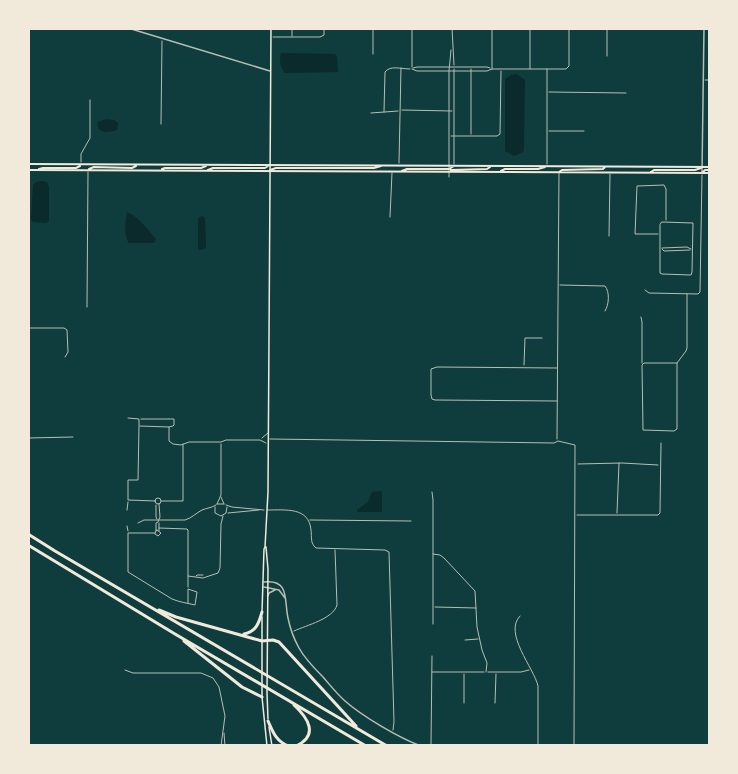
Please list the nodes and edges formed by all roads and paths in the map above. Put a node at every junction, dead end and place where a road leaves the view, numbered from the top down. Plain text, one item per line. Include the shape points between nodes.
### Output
1 (128, 28) edge
2 (271, 28) edge
3 (292, 28) edge
4 (324, 28) edge
5 (373, 28) edge
6 (412, 28) edge
7 (452, 28) edge
8 (492, 28) edge
9 (531, 28) edge
10 (569, 28) edge
11 (607, 28) edge
12 (704, 28) edge
13 (271, 37) junction
14 (292, 37) junction
15 (163, 39) junction
16 (704, 43) junction
17 (710, 43) edge
18 (452, 48) junction
19 (373, 54) dead end
20 (607, 56) dead end
21 (450, 67) junction
22 (454, 67) junction
23 (471, 67) junction
24 (401, 68) junction
25 (412, 69) junction
26 (492, 69) junction
27 (501, 69) junction
28 (530, 69) junction
29 (547, 69) junction
30 (270, 71) junction
31 (449, 71) junction
32 (454, 71) junction
33 (471, 71) junction
34 (704, 80) junction
35 (710, 80) edge
36 (547, 92) junction
37 (626, 93) dead end
38 (90, 100) dead end
39 (400, 110) junction
40 (449, 111) junction
41 (454, 111) junction
42 (371, 112) dead end
43 (384, 112) junction
44 (161, 124) dead end
45 (547, 131) junction
46 (584, 131) dead end
47 (449, 136) junction
48 (454, 136) junction
49 (471, 136) junction
50 (28, 164) edge
51 (81, 164) junction
52 (139, 165) junction
53 (207, 165) junction
54 (270, 165) junction
55 (383, 165) junction
56 (399, 165) junction
57 (454, 166) junction
58 (492, 166) junction
59 (546, 166) junction
60 (605, 167) junction
61 (702, 167) junction
62 (449, 169) junction
63 (28, 170) edge
64 (37, 170) junction
65 (88, 170) junction
66 (710, 170) edge
67 (159, 171) junction
68 (206, 171) junction
69 (270, 171) junction
70 (392, 171) junction
71 (498, 172) junction
72 (559, 172) junction
73 (610, 172) junction
74 (651, 172) junction
75 (702, 173) junction
76 (449, 177) dead end
77 (390, 217) dead end
78 (666, 223) junction
79 (660, 234) junction
80 (609, 236) dead end
81 (660, 248) junction
82 (692, 249) junction
83 (558, 285) junction
84 (645, 290) dead end
85 (687, 294) junction
86 (87, 308) dead end
87 (605, 311) dead end
88 (640, 317) dead end
89 (28, 328) edge
90 (542, 338) dead end
91 (66, 357) dead end
92 (642, 364) junction
93 (677, 364) junction
94 (524, 367) junction
95 (557, 368) junction
96 (557, 401) junction
97 (128, 418) dead end
98 (139, 419) junction
99 (139, 426) junction
100 (169, 427) junction
101 (268, 432) junction
102 (73, 437) dead end
103 (28, 438) edge
104 (268, 439) junction
105 (260, 440) junction
106 (558, 441) junction
107 (221, 442) junction
108 (661, 443) dead end
109 (183, 444) junction
110 (268, 444) junction
111 (619, 463) junction
112 (576, 464) junction
113 (660, 465) junction
114 (432, 492) dead end
115 (221, 495) junction
116 (128, 501) junction
117 (155, 501) junction
118 (161, 501) junction
119 (156, 504) junction
120 (159, 504) junction
121 (217, 505) junction
122 (225, 505) junction
123 (208, 509) junction
124 (128, 510) dead end
125 (261, 510) junction
126 (267, 510) junction
127 (215, 513) junction
128 (226, 513) junction
129 (576, 515) junction
130 (617, 515) junction
131 (219, 516) junction
132 (223, 516) junction
133 (308, 520) junction
134 (158, 521) junction
135 (411, 521) dead end
136 (138, 523) dead end
137 (221, 524) junction
138 (128, 526) dead end
139 (158, 530) junction
140 (128, 533) junction
141 (155, 533) junction
142 (28, 534) edge
143 (28, 545) edge
144 (265, 546) junction
145 (335, 549) junction
146 (433, 554) junction
147 (188, 576) junction
148 (268, 581) junction
149 (263, 582) junction
150 (263, 586) junction
151 (268, 588) junction
152 (188, 589) junction
153 (274, 590) junction
154 (267, 597) junction
155 (286, 601) junction
156 (188, 603) junction
157 (147, 605) junction
158 (433, 607) junction
159 (477, 608) junction
160 (262, 612) junction
161 (520, 616) dead end
162 (433, 624) dead end
163 (292, 631) junction
164 (233, 633) junction
165 (175, 634) junction
166 (480, 639) junction
167 (267, 640) junction
168 (465, 640) dead end
169 (262, 641) junction
170 (432, 656) dead end
171 (530, 669) junction
172 (125, 670) dead end
173 (432, 672) junction
174 (464, 672) junction
175 (486, 672) junction
176 (496, 672) junction
177 (262, 697) junction
178 (291, 701) junction
179 (464, 703) dead end
180 (495, 703) dead end
181 (268, 721) junction
182 (224, 731) junction
183 (362, 731) junction
184 (393, 732) junction
185 (221, 746) edge
186 (225, 746) edge
187 (267, 746) edge
188 (272, 746) edge
189 (288, 746) edge
190 (296, 746) edge
191 (366, 746) edge
192 (387, 746) edge
193 (421, 746) edge
194 (431, 746) edge
195 (538, 746) edge
196 (574, 746) edge

1 - 15 street
2 - 13 main road
3 - 14 street
4 - 14 street via 320,37
5 - 19 street
6 - 25 street
7 - 18 street
8 - 26 street
9 - 28 street
10 - 29 street via 568,68
11 - 20 street
12 - 16 street
13 - 14 street
13 - 30 main road
15 - 30 street
15 - 44 street
16 - 17 street
16 - 34 street
18 - 21 street
18 - 22 street
21 - 22 street
21 - 25 street
21 - 31 street
22 - 23 street
22 - 32 street
23 - 26 street
23 - 33 street
24 - 25 street
24 - 39 street
24 - 43 street via 385,72
25 - 31 street
26 - 27 street
26 - 33 street
27 - 28 street
27 - 49 street via 500,133
28 - 29 street
29 - 36 street
30 - 54 main road
31 - 32 street
31 - 40 street
32 - 33 street
32 - 41 street
33 - 49 street
34 - 35 street
34 - 61 street
36 - 37 street
36 - 45 street
38 - 51 street via 90,138 81,154
39 - 40 street
39 - 43 street
39 - 56 street
40 - 41 street
40 - 47 street
41 - 48 street
42 - 43 street
45 - 46 street
45 - 59 street
47 - 48 street
47 - 62 street
48 - 49 street
48 - 57 street
50 - 51 main road
51 - 52 main road
51 - 64 main road via 76,168
52 - 53 main road
52 - 65 main road
53 - 54 main road
53 - 67 main road
54 - 55 main road
54 - 68 main road
54 - 69 main road
55 - 56 main road
55 - 69 main road
56 - 62 main road
57 - 58 main road
57 - 62 main road
58 - 59 main road
58 - 62 main road
59 - 60 main road
59 - 71 main road
60 - 61 main road
60 - 72 main road
61 - 66 main road
61 - 74 main road
61 - 75 street
62 - 70 main road
62 - 71 main road
62 - 76 street
63 - 64 main road
64 - 65 main road
65 - 67 main road
65 - 86 street
66 - 75 main road
67 - 68 main road
68 - 69 main road
69 - 70 main road
69 - 101 main road
70 - 77 street
71 - 72 main road
72 - 73 main road
72 - 83 street
73 - 74 main road
73 - 80 street
74 - 75 main road
75 - 85 street via 701,290
78 - 79 street via 660,225
78 - 79 street via 664,185 636,186 635,234
78 - 82 street via 693,223
79 - 81 street
81 - 82 street
81 - 82 street via 662,274 691,274
83 - 87 street via 605,286
83 - 95 street
84 - 85 street
85 - 93 street via 687,348
88 - 92 street
89 - 91 street via 68,330
90 - 94 street via 525,338
92 - 93 street
92 - 93 street via 642,428 674,431
94 - 95 street
94 - 96 street via 433,368 432,399
95 - 96 street
96 - 106 street
97 - 98 street
98 - 99 street
98 - 100 street via 174,419 174,425
99 - 100 street
99 - 116 street via 138,480 128,480
100 - 109 street via 169,441
101 - 104 main road
101 - 105 street
102 - 103 street
104 - 106 street
104 - 110 main road
105 - 107 street
105 - 110 street
106 - 112 street via 574,444
107 - 109 street
107 - 115 street
108 - 113 street
109 - 118 street via 183,501
110 - 126 main road
111 - 112 street
111 - 113 street
111 - 130 street
112 - 129 street
113 - 130 street via 660,513
114 - 146 street
115 - 121 street
115 - 122 street
116 - 117 street
116 - 124 street
117 - 118 street
117 - 119 street
118 - 120 street
119 - 120 street
119 - 134 street
120 - 134 street
121 - 122 street
121 - 123 street
121 - 127 street
122 - 125 street
122 - 128 street
123 - 127 street
123 - 134 street via 190,519
125 - 126 street
125 - 128 street
126 - 133 street via 298,511
126 - 144 main road
127 - 131 street
128 - 132 street
129 - 130 street
129 - 196 street
131 - 132 street
131 - 137 street
132 - 137 street
133 - 135 street
133 - 145 street via 314,547
134 - 136 street
134 - 139 street
134 - 139 street
137 - 147 street via 218,573 203,578
138 - 140 street
139 - 141 street
139 - 141 street via 159,536
139 - 147 street via 188,530
140 - 141 street
140 - 156 street via 128,572 171,599
142 - 157 highway
143 - 165 highway
144 - 148 main road
144 - 149 main road
145 - 163 street via 334,612
145 - 184 street via 385,550 390,554
146 - 158 street
146 - 159 street via 444,558 474,590
147 - 152 street
148 - 149 street
148 - 151 main road
148 - 155 street via 281,586
149 - 150 main road
150 - 151 street
150 - 160 main road
151 - 153 street
151 - 154 main road
152 - 156 street
152 - 156 street via 196,592 195,605
153 - 154 street
153 - 155 street via 281,592
154 - 167 main road
155 - 163 street
157 - 164 highway
157 - 183 highway
158 - 159 street
158 - 162 street
159 - 166 street
160 - 164 highway via 254,630
160 - 169 main road
161 - 171 street via 515,627 520,650
163 - 184 street via 306,658 340,697
164 - 169 highway
165 - 177 highway via 242,687
165 - 178 highway
166 - 168 street
166 - 175 street
167 - 169 highway
167 - 181 main road
167 - 183 highway via 283,646
169 - 177 main road
170 - 173 street
171 - 176 street
171 - 195 street via 538,686
172 - 182 street via 201,673 211,677 220,688
173 - 174 street
173 - 194 street
174 - 175 street
174 - 179 street
175 - 176 street
176 - 180 street
177 - 187 main road
178 - 190 highway via 309,727 306,738
178 - 191 highway
181 - 188 main road
181 - 189 highway via 277,738
182 - 185 street
182 - 186 street
183 - 192 highway
184 - 193 street

